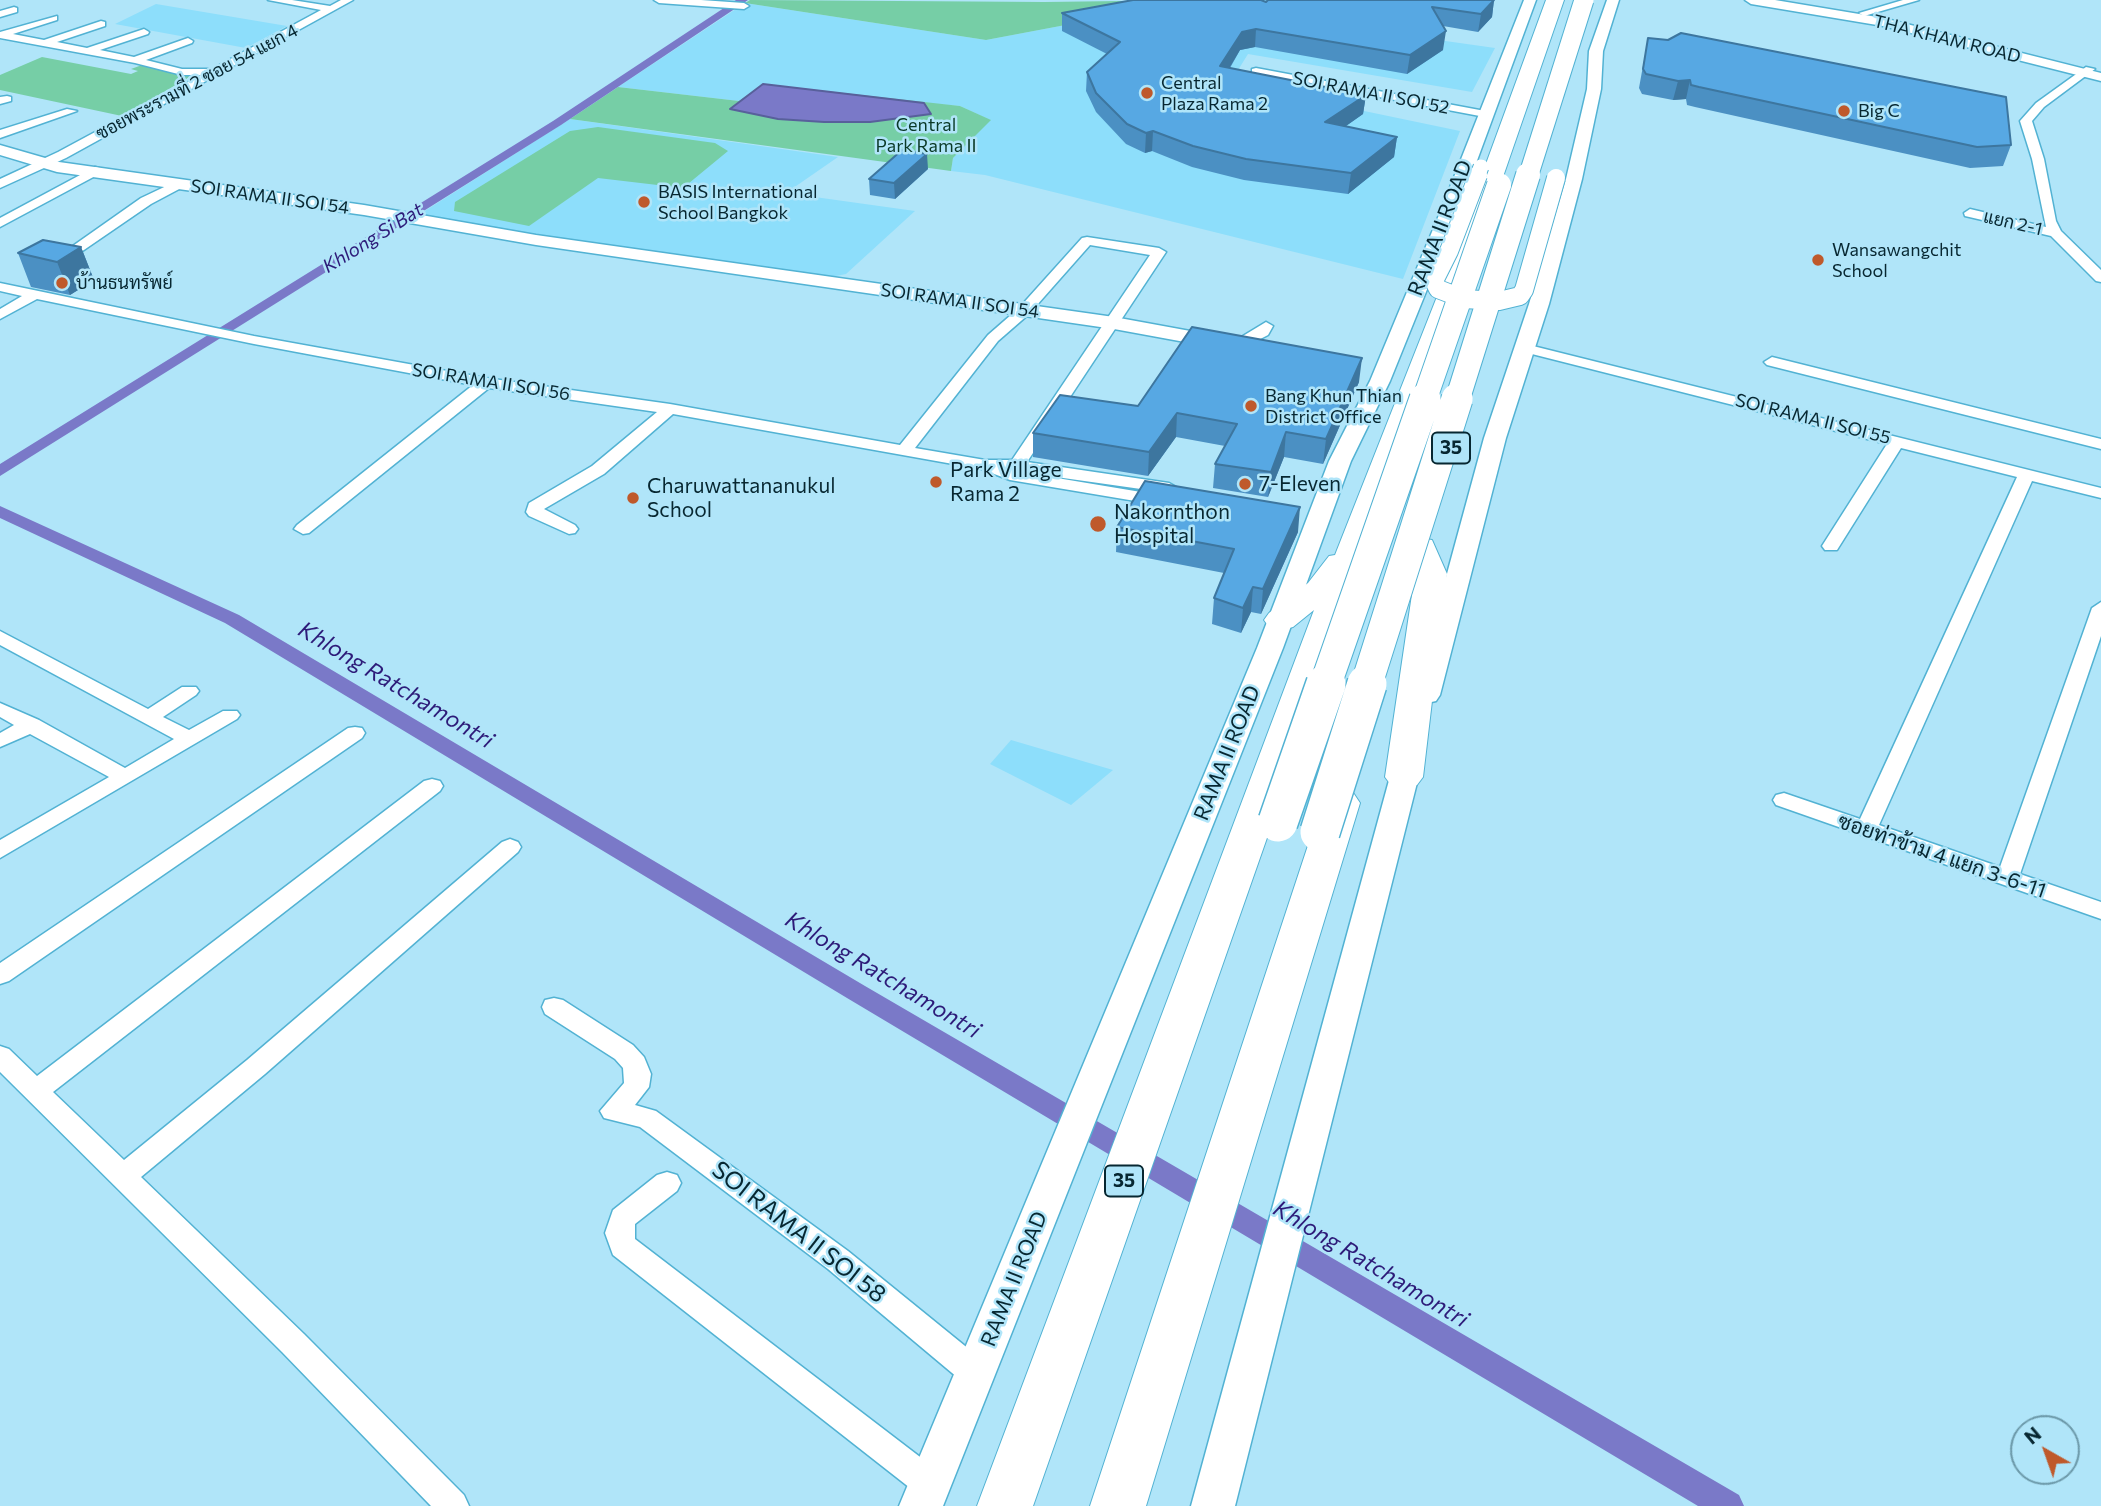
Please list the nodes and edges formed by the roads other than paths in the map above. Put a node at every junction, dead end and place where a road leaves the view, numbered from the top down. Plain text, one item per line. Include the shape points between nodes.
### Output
1 (273, 0) edge
2 (348, 0) edge
3 (659, 0) edge
4 (1530, 0) edge
5 (1555, 0) edge
6 (1564, 0) edge
7 (1585, 0) edge
8 (1614, 0) edge
9 (1751, 0) edge
10 (1778, 0) edge
11 (1914, 0) edge
12 (297, 2) edge
13 (744, 6) dead end
14 (331, 9) junction
15 (14, 10) dead end
16 (1864, 13) junction
17 (0, 14) edge
18 (53, 18) dead end
19 (101, 24) dead end
20 (144, 32) dead end
21 (1, 35) edge
22 (188, 41) dead end
23 (46, 43) junction
24 (89, 51) junction
25 (135, 60) junction
26 (1508, 62) junction
27 (1594, 62) junction
28 (207, 68) junction
29 (1256, 71) edge
30 (2094, 73) edge
31 (71, 111) dead end
32 (1485, 114) junction
33 (0, 134) edge
34 (0, 150) edge
35 (46, 162) junction
36 (95, 171) junction
37 (0, 184) edge
38 (179, 184) junction
39 (0, 223) edge
40 (1963, 230) dead end
41 (2056, 233) junction
42 (2101, 278) edge
43 (5, 288) edge
44 (34, 295) junction
45 (0, 314) edge
46 (1021, 314) junction
47 (1112, 326) junction
48 (1266, 326) dead end
49 (1238, 345) junction
50 (1525, 348) junction
51 (1772, 362) dead end
52 (1357, 371) edge
53 (1382, 376) junction
54 (486, 383) junction
55 (670, 409) junction
56 (1897, 440) junction
57 (2101, 444) edge
58 (904, 452) junction
59 (1013, 470) junction
60 (2027, 474) junction
61 (2101, 492) edge
62 (1187, 498) edge
63 (303, 529) dead end
64 (569, 529) dead end
65 (1357, 542) junction
66 (1831, 546) dead end
67 (1421, 547) junction
68 (2101, 608) edge
69 (1281, 620) junction
70 (0, 637) edge
71 (189, 691) dead end
72 (0, 709) edge
73 (229, 715) dead end
74 (149, 717) junction
75 (32, 724) junction
76 (355, 733) dead end
77 (189, 739) junction
78 (0, 741) edge
79 (124, 776) junction
80 (1404, 777) junction
81 (432, 786) dead end
82 (1783, 800) dead end
83 (1278, 822) dead end
84 (1866, 829) junction
85 (1320, 832) dead end
86 (510, 847) dead end
87 (0, 850) edge
88 (1243, 856) joint
89 (2007, 878) junction
90 (2101, 911) edge
91 (0, 975) edge
92 (554, 1007) dead end
93 (0, 1056) edge
94 (36, 1091) junction
95 (123, 1176) junction
96 (667, 1183) dead end
97 (975, 1373) junction
98 (925, 1495) edge
99 (453, 1506) edge
100 (1005, 1506) edge
101 (1118, 1506) edge
102 (1213, 1506) edge

1 - 12 street
2 - 14 street, ซอยพระรามที่ 2 ซอย 54 แยก 4
3 - 13 street
4 - 26 main road, RAMA II ROAD
5 - 65 highway, RAMA II ROAD / 35
6 - 83 highway, bridge
7 - 67 highway, 35
7 - 85 highway, bridge
8 - 27 main road, 35
9 - 30 main road, THA KHAM ROAD via 1891,24
10 - 16 main road, THA KHAM ROAD
11 - 16 street
12 - 14 street
14 - 28 street, ซอยพระรามที่ 2 ซอย 54 แยก 4
15 - 17 street
16 - 30 main road, THA KHAM ROAD
18 - 21 street
19 - 23 street
20 - 24 street
21 - 23 street
22 - 25 street
23 - 24 street
24 - 25 street
25 - 28 street via 196,73
26 - 27 main road, bridge via 1510,86 1434,281 1438,289 1464,299 1499,301 1520,296 1524,290 1585,78
26 - 32 main road, RAMA II ROAD
27 - 50 main road, 35 via 1585,133
28 - 35 street, ซอยพระรามที่ 2 ซอย 54 แยก 4
29 - 32 street, SOI RAMA II SOI 52
30 - 41 street via 2035,109 2026,121 2049,221
31 - 33 street
32 - 53 main road, RAMA II ROAD
34 - 35 main road, SOI RAMA II SOI 54
35 - 36 main road, SOI RAMA II SOI 54
35 - 37 street, ซอยพระรามที่ 2 ซอย 54 แยก 4
36 - 38 main road, SOI RAMA II SOI 54
36 - 39 street
38 - 43 street via 35,275
38 - 46 main road, SOI RAMA II SOI 54 via 433,221 536,240 553,248
40 - 41 street, แยก 2-1 via 1974,215
41 - 42 street
43 - 44 street, SOI RAMA II SOI 56
44 - 45 street
44 - 54 street, SOI RAMA II SOI 56
46 - 47 main road, SOI RAMA II SOI 54
46 - 47 street via 1087,241 1159,252
46 - 58 street via 993,338
47 - 49 main road, SOI RAMA II SOI 54
47 - 49 main road, SOI RAMA II SOI 54 via 1260,354
47 - 59 street
48 - 49 street
50 - 56 street, SOI RAMA II SOI 55
50 - 80 main road, 35 via 1495,438
51 - 57 street
52 - 53 main road
53 - 69 main road, RAMA II ROAD via 1311,519
54 - 55 street, SOI RAMA II SOI 56
54 - 63 street
55 - 58 street, SOI RAMA II SOI 56
55 - 64 street via 598,470 535,506 535,512
56 - 60 street, SOI RAMA II SOI 55
56 - 66 street
58 - 59 street, SOI RAMA II SOI 56
59 - 62 street, SOI RAMA II SOI 56
60 - 61 street, SOI RAMA II SOI 55
60 - 84 street
65 - 69 highway via 1319,590
65 - 88 highway, RAMA II ROAD / 35
67 - 80 highway via 1431,574
67 - 101 highway, 35
68 - 89 street
69 - 97 main road, RAMA II ROAD
70 - 74 street
71 - 74 street
72 - 75 street
73 - 77 street
74 - 77 street
75 - 78 street
75 - 79 street
76 - 91 street
77 - 79 street
79 - 87 street
80 - 102 main road, 35
81 - 94 street
82 - 84 street, ซอยท่าข้าม 4 แยก 3-6-11
84 - 89 street, ซอยท่าข้าม 4 แยก 3-6-11
86 - 95 street
88 - 100 highway, RAMA II ROAD / 35
89 - 90 street, ซอยท่าข้าม 4 แยก 3-6-11
92 - 97 street, SOI RAMA II SOI 58 via 635,1064 636,1087 613,1111 648,1118 720,1170
93 - 94 street
94 - 95 street
95 - 99 street
96 - 98 street via 622,1218 618,1233 623,1246
97 - 98 main road, RAMA II ROAD

